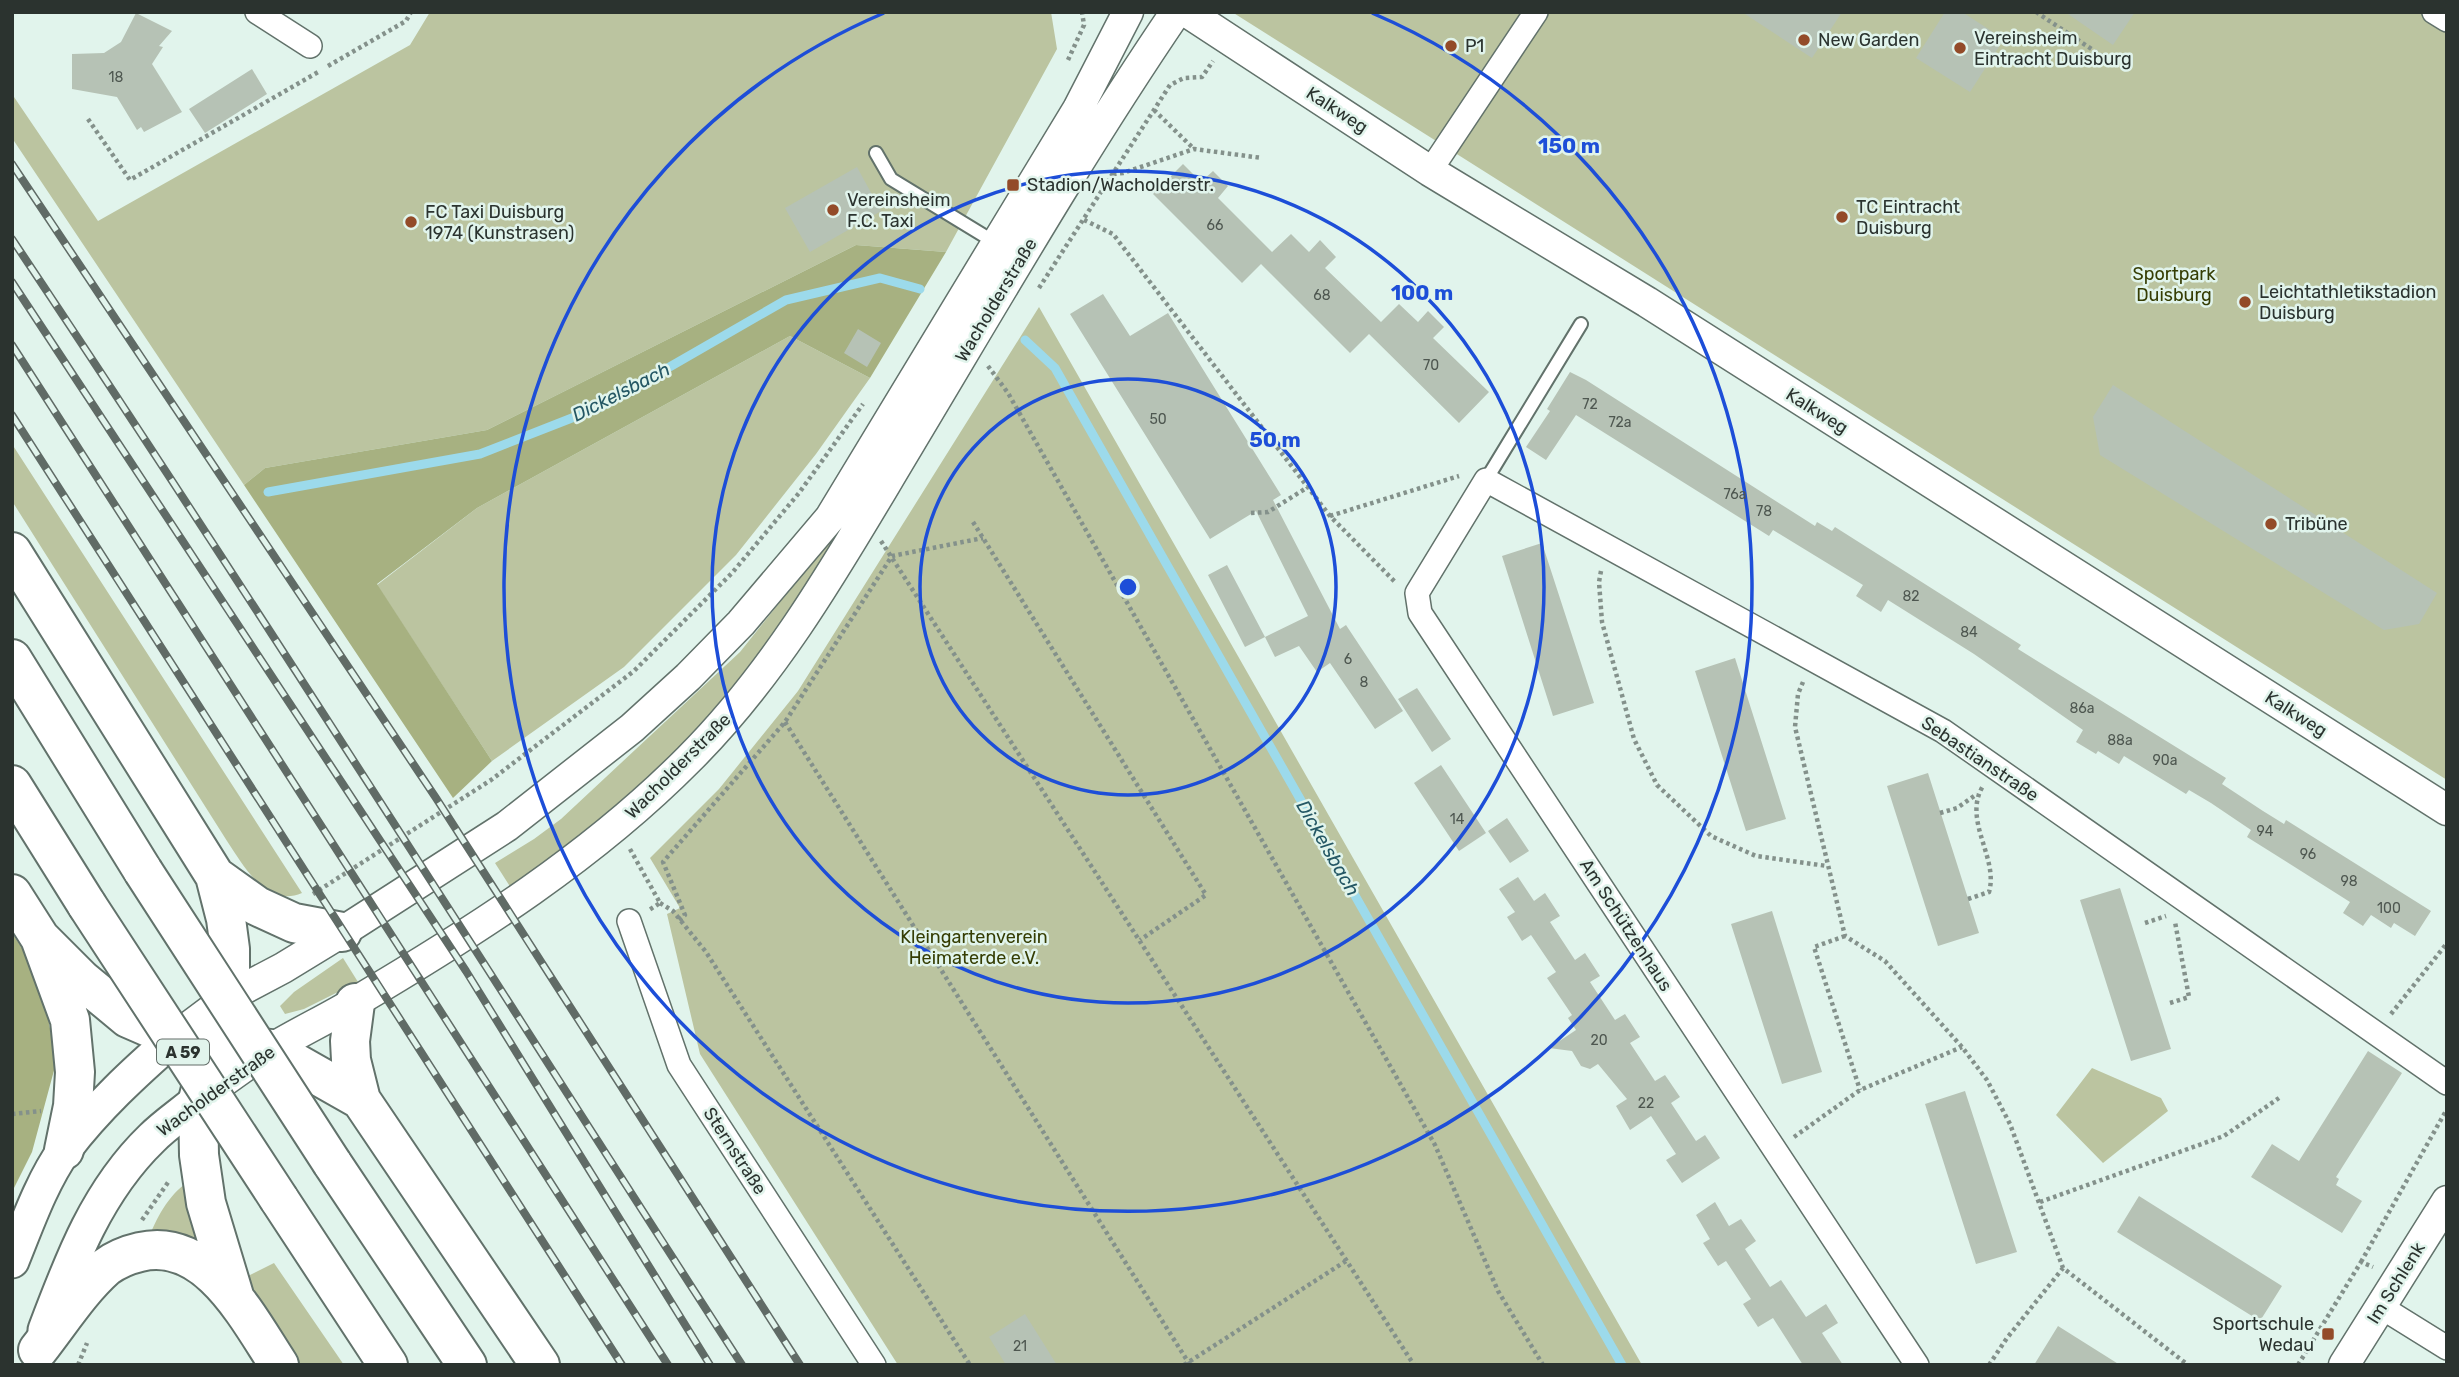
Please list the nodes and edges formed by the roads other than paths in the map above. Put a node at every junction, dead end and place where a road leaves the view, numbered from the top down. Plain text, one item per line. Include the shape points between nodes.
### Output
1 (257, 12) edge
2 (1128, 12) edge
3 (1176, 12) edge
4 (1187, 12) edge
5 (1536, 12) edge
6 (2434, 12) edge
7 (2447, 20) edge
8 (310, 46) dead end
9 (876, 153) dead end
10 (1430, 171) junction
11 (998, 244) junction
12 (1581, 324) dead end
13 (1486, 480) junction
14 (12, 552) edge
15 (12, 660) edge
16 (12, 785) edge
17 (2447, 810) edge
18 (215, 876) junction
19 (12, 894) edge
20 (629, 921) road end
21 (342, 932) junction
22 (40, 938) junction
23 (230, 996) junction
24 (355, 1003) junction
25 (174, 1038) junction
26 (213, 1042) junction
27 (271, 1049) junction
28 (2447, 1083) edge
29 (198, 1100) junction
30 (361, 1100) junction
31 (64, 1150) junction
32 (2447, 1201) edge
33 (12, 1261) edge
34 (235, 1299) junction
35 (2381, 1307) junction
36 (2447, 1348) edge
37 (35, 1357) edge
38 (279, 1365) edge
39 (388, 1365) edge
40 (467, 1365) edge
41 (540, 1365) edge
42 (874, 1365) edge
43 (1917, 1365) edge
44 (2344, 1365) edge

1 - 8 street
2 - 11 street, Wacholderstraße via 1079,109
3 - 24 street, Wacholderstraße via 1016,266 814,603 756,685 691,758 618,827 520,899
4 - 10 street, Kalkweg
5 - 10 street
6 - 7 street
9 - 11 lane via 891,179
10 - 17 street, Kalkweg via 1647,302
11 - 21 street, Wacholderstraße via 830,518 741,623 632,728 517,818
12 - 13 lane
13 - 28 street, Sebastianstraße via 1943,732
13 - 43 street, Am Schützenhaus via 1417,593 1420,614
14 - 18 highway
15 - 40 highway, bridge via 143,871
16 - 39 highway, A 59, bridge
18 - 21 highway via 257,906 294,923
18 - 23 highway via 230,949
19 - 22 highway
20 - 42 street, Sternstraße via 679,1065
21 - 23 street, Wacholderstraße
22 - 25 highway via 128,1018
22 - 31 highway via 70,1020 74,1046 74,1106
23 - 25 street, Wacholderstraße
23 - 26 highway
24 - 27 street, Wacholderstraße
24 - 30 highway via 351,1060
25 - 26 highway
25 - 31 main road, Wacholderstraße via 117,1089
26 - 27 highway
26 - 29 highway
27 - 29 street, Wacholderstraße
27 - 30 highway
29 - 34 highway via 206,1203
29 - 37 main road, Wacholderstraße via 151,1138 114,1181 73,1257
30 - 41 highway
31 - 33 main road, Wacholderstraße via 32,1210
32 - 35 street, Im Schlenk
34 - 37 highway via 206,1268 177,1252 147,1250 124,1255 94,1279
34 - 38 highway
35 - 36 street
35 - 44 street, Im Schlenk

